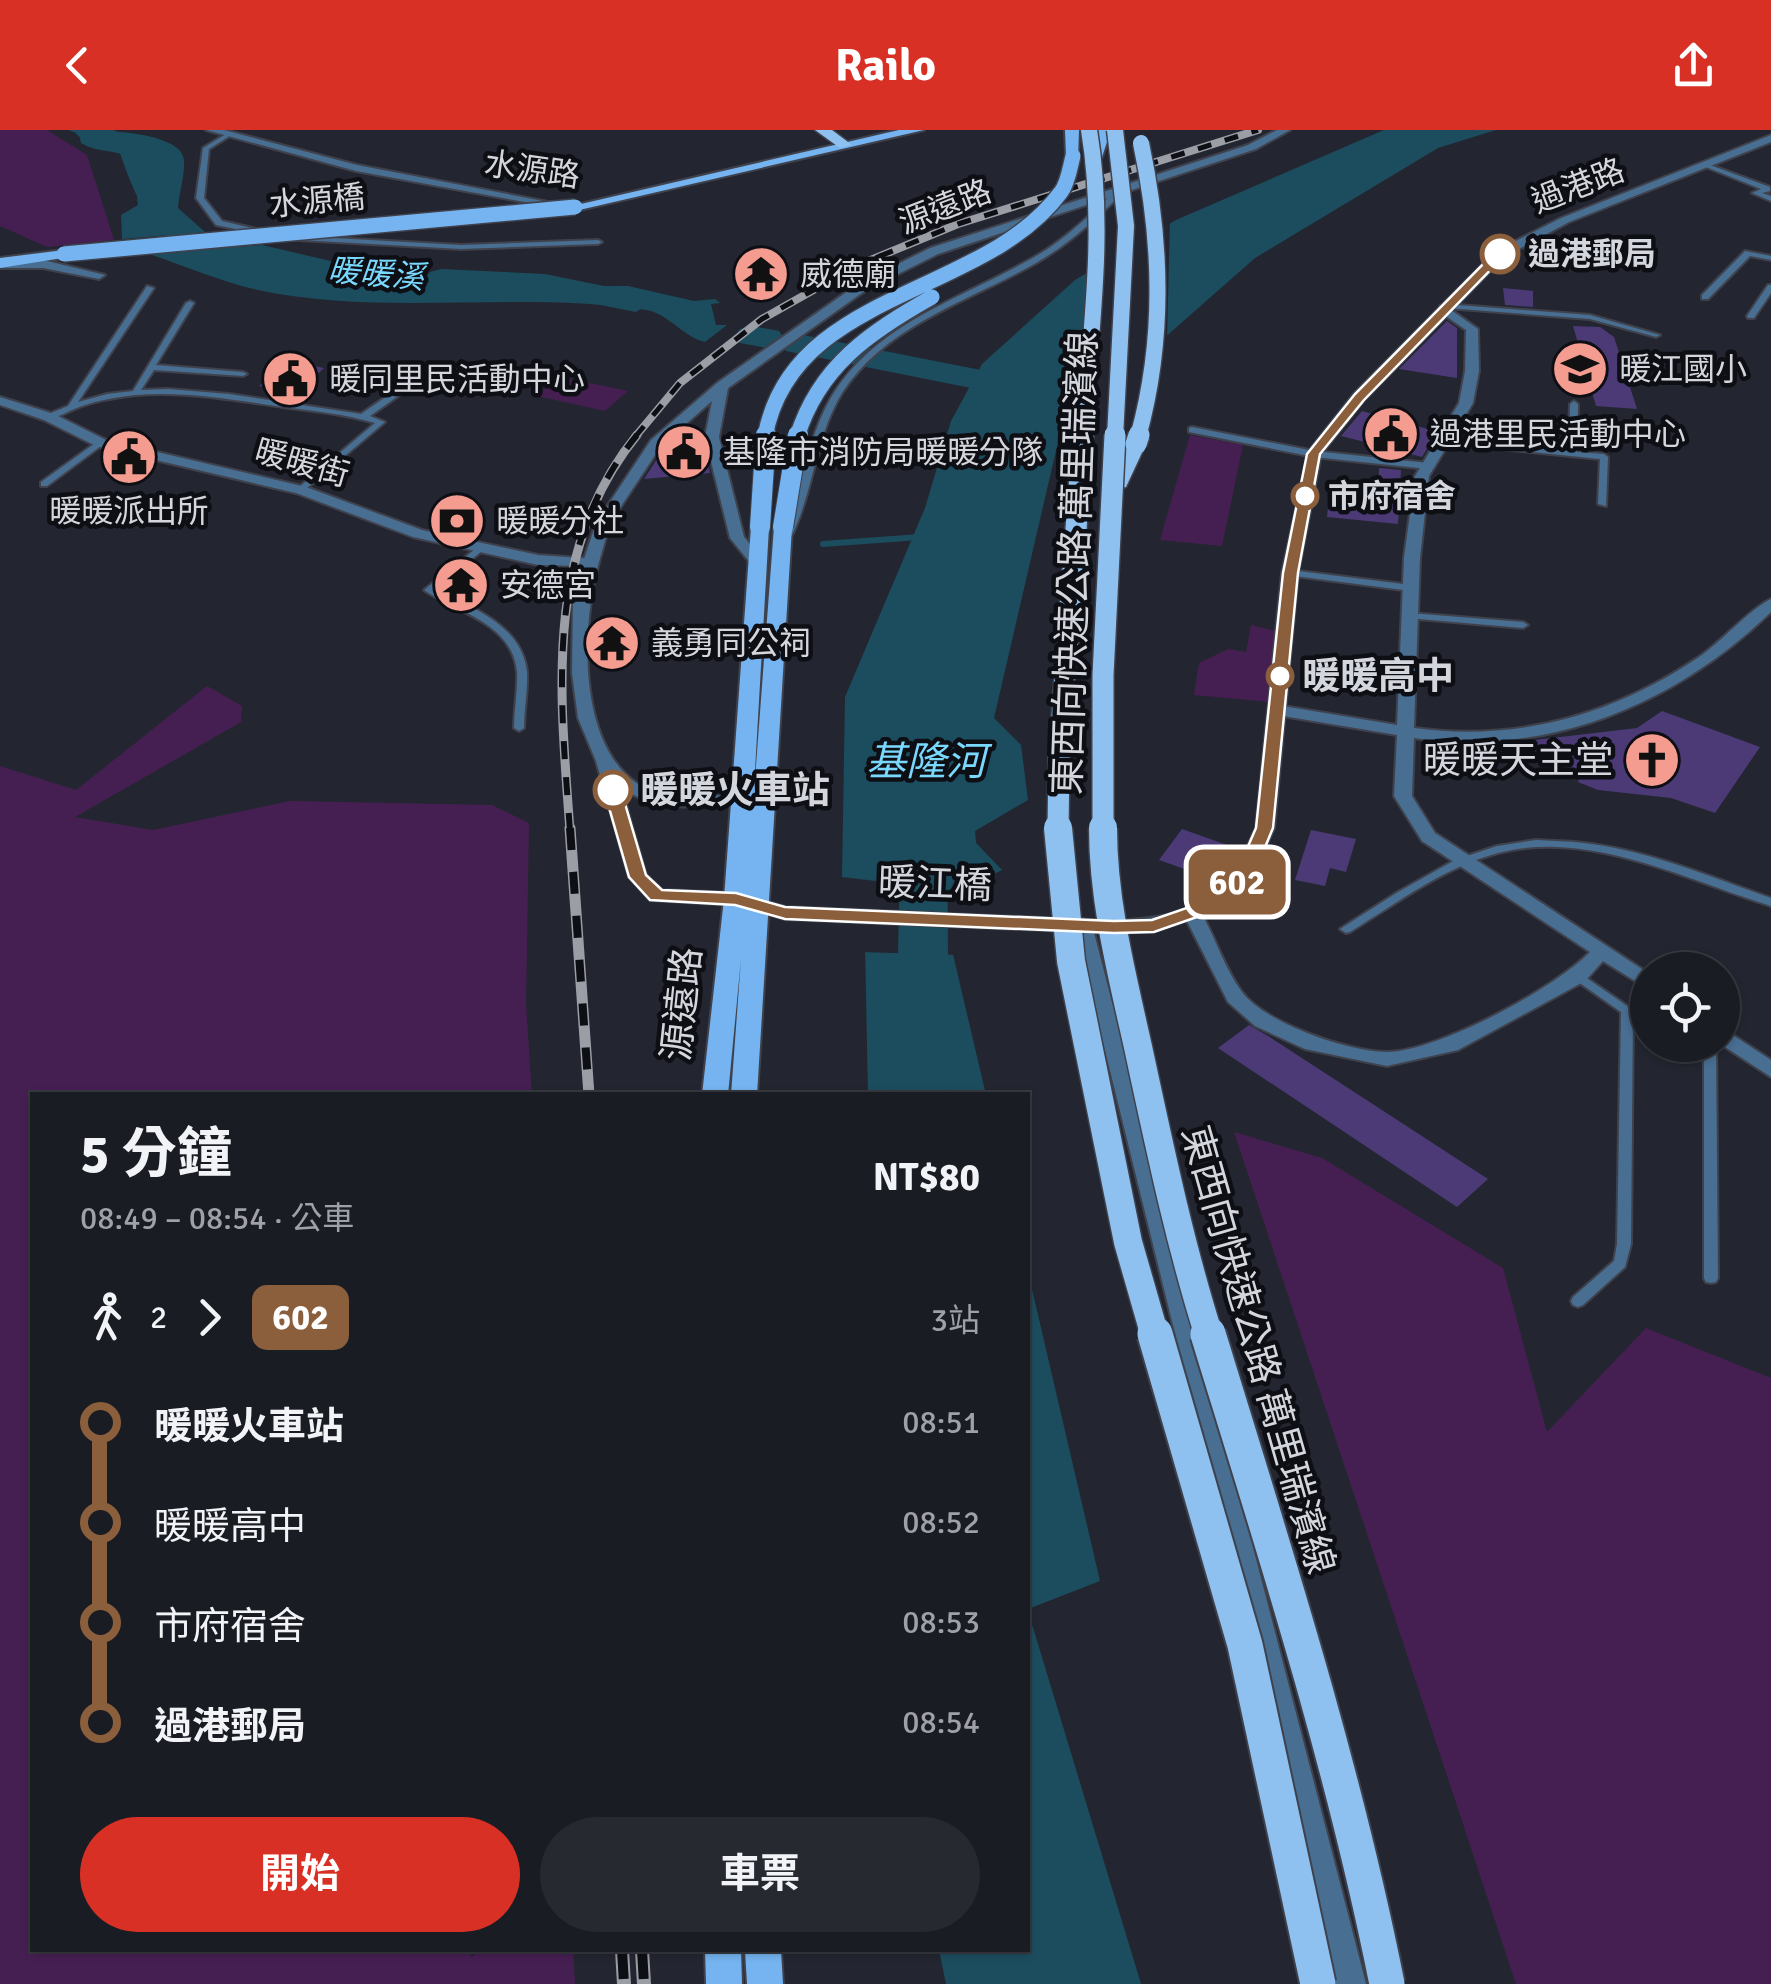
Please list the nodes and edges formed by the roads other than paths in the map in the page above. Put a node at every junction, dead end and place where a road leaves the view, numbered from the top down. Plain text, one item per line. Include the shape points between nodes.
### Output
1 (212, 130) edge
2 (822, 130) edge
3 (879, 130) edge
4 (917, 130) edge
5 (1104, 130) edge
6 (1286, 130) edge
7 (1131, 134) edge
8 (226, 136) junction
9 (1771, 138) edge
10 (1081, 141) edge
11 (845, 144) junction
12 (1708, 166) junction
13 (1120, 190) junction
14 (1771, 199) edge
15 (575, 207) junction
16 (598, 242) dead end
17 (1771, 258) edge
18 (0, 263) edge
19 (99, 276) dead end
20 (150, 288) dead end
21 (1771, 288) edge
22 (1705, 298) dead end
23 (190, 302) dead end
24 (1446, 308) junction
25 (1751, 316) dead end
26 (1656, 336) dead end
27 (151, 367) junction
28 (432, 369) dead end
29 (243, 374) dead end
30 (722, 386) junction
31 (136, 392) junction
32 (0, 402) edge
33 (1574, 404) dead end
34 (72, 405) junction
35 (364, 416) junction
36 (49, 417) junction
37 (1192, 430) dead end
38 (1443, 440) junction
39 (100, 442) junction
40 (1314, 454) junction
41 (1572, 454) junction
42 (1428, 466) junction
43 (44, 484) dead end
44 (302, 490) junction
45 (1603, 504) dead end
46 (479, 550) junction
47 (780, 551) junction
48 (591, 562) junction
49 (757, 562) junction
50 (1290, 573) junction
51 (1411, 588) junction
52 (1771, 604) edge
53 (1410, 616) junction
54 (1523, 625) dead end
55 (1276, 710) junction
56 (518, 728) dead end
57 (1408, 729) junction
58 (604, 761) junction
59 (754, 797) junction
60 (1461, 862) junction
61 (736, 899) junction
62 (1771, 902) edge
63 (760, 904) junction
64 (1193, 915) junction
65 (1083, 926) junction
66 (1346, 929) dead end
67 (1602, 952) junction
68 (1630, 971) edge
69 (1578, 976) junction
70 (1740, 1048) edge
71 (1710, 1062) edge
72 (1771, 1070) edge
73 (715, 1092) edge
74 (744, 1092) edge
75 (1711, 1278) dead end
76 (1578, 1301) dead end
77 (723, 1952) edge
78 (764, 1952) edge
79 (724, 1984) edge
80 (765, 1984) edge
81 (1318, 1984) edge
82 (1351, 1984) edge
83 (1388, 1984) edge

1 - 8 street, 水源路
2 - 11 highway
3 - 11 main road, 水源路
4 - 11 main road, 水源路
5 - 10 main road
6 - 13 street, 源遠路
7 - 83 highway, 東西向快速公路 萬里瑞濱線, bridge via 1103,675 1104,862 1118,959 1182,1248 1310,1666
8 - 15 street, 水源路 via 356,168
8 - 16 lane via 206,148 200,198 219,223 292,240 357,245
9 - 12 street, 過港路
10 - 47 main road, 源遠路, bridge via 1086,184 1042,236 890,319 838,358 814,386 790,455
10 - 49 main road, 源遠路, bridge via 1071,178 1026,228 830,336 778,391
10 - 81 highway, 東西向快速公路 萬里瑞濱線, bridge via 1097,247 1058,758 1058,853 1071,961 1128,1242 1245,1645
11 - 15 main road, 水源路
12 - 14 lane via 1767,190 1756,193
12 - 24 street, 過港路 via 1528,236
13 - 30 street, 源遠路 via 934,251 862,287
13 - 47 lane via 1033,261 921,316 856,368 823,424 802,505
15 - 18 main road, 水源橋, bridge via 256,233
17 - 22 lane via 1748,253
18 - 19 street
20 - 34 lane
21 - 25 lane
23 - 27 lane
24 - 26 lane via 1590,317
24 - 38 street via 1472,329 1472,371 1466,403
24 - 40 street, 過港路
27 - 29 lane
27 - 31 lane
28 - 35 lane
30 - 48 street via 656,443 603,523
30 - 49 street via 712,437 737,538
31 - 34 lane
31 - 35 lane via 189,391
32 - 36 street, 暖暖街
33 - 41 lane
34 - 36 lane
35 - 44 lane via 381,422
36 - 39 street, 暖暖街
37 - 40 lane
38 - 41 lane
38 - 42 street
39 - 43 lane
39 - 44 street, 暖暖街
40 - 42 lane
40 - 50 street, 過港路
41 - 45 lane via 1604,457
42 - 51 street
44 - 46 street, 暖暖街
46 - 48 street, 暖暖街
46 - 56 lane via 428,590 500,627 514,646 522,668
47 - 59 main road, 源遠路
48 - 58 street via 581,597 580,673 586,718
49 - 59 main road, 源遠路
50 - 51 lane
50 - 55 street, 過港路
51 - 53 street
52 - 57 street via 1736,640 1605,714 1512,736
53 - 54 lane
53 - 57 street
55 - 57 street
55 - 64 street, 過港路 via 1265,828 1232,888
57 - 60 street via 1403,796 1428,837
58 - 59 street via 629,788 666,805
58 - 61 street via 647,889 657,896
59 - 61 main road, 源遠路
59 - 63 main road, 源遠路
60 - 62 lane via 1542,841 1626,854
60 - 66 lane
60 - 67 street
61 - 63 street, 暖江橋
61 - 73 main road, 源遠路
63 - 65 street, 暖江橋 via 785,913
63 - 74 main road, 源遠路
64 - 65 street, 過港路 via 1154,926
64 - 69 street via 1235,997 1262,1022 1312,1044 1386,1059 1451,1046
65 - 82 street
67 - 68 street
67 - 69 street
69 - 76 lane via 1627,1010 1624,1244 1620,1263
70 - 72 street
71 - 75 lane
77 - 79 main road
78 - 80 main road

